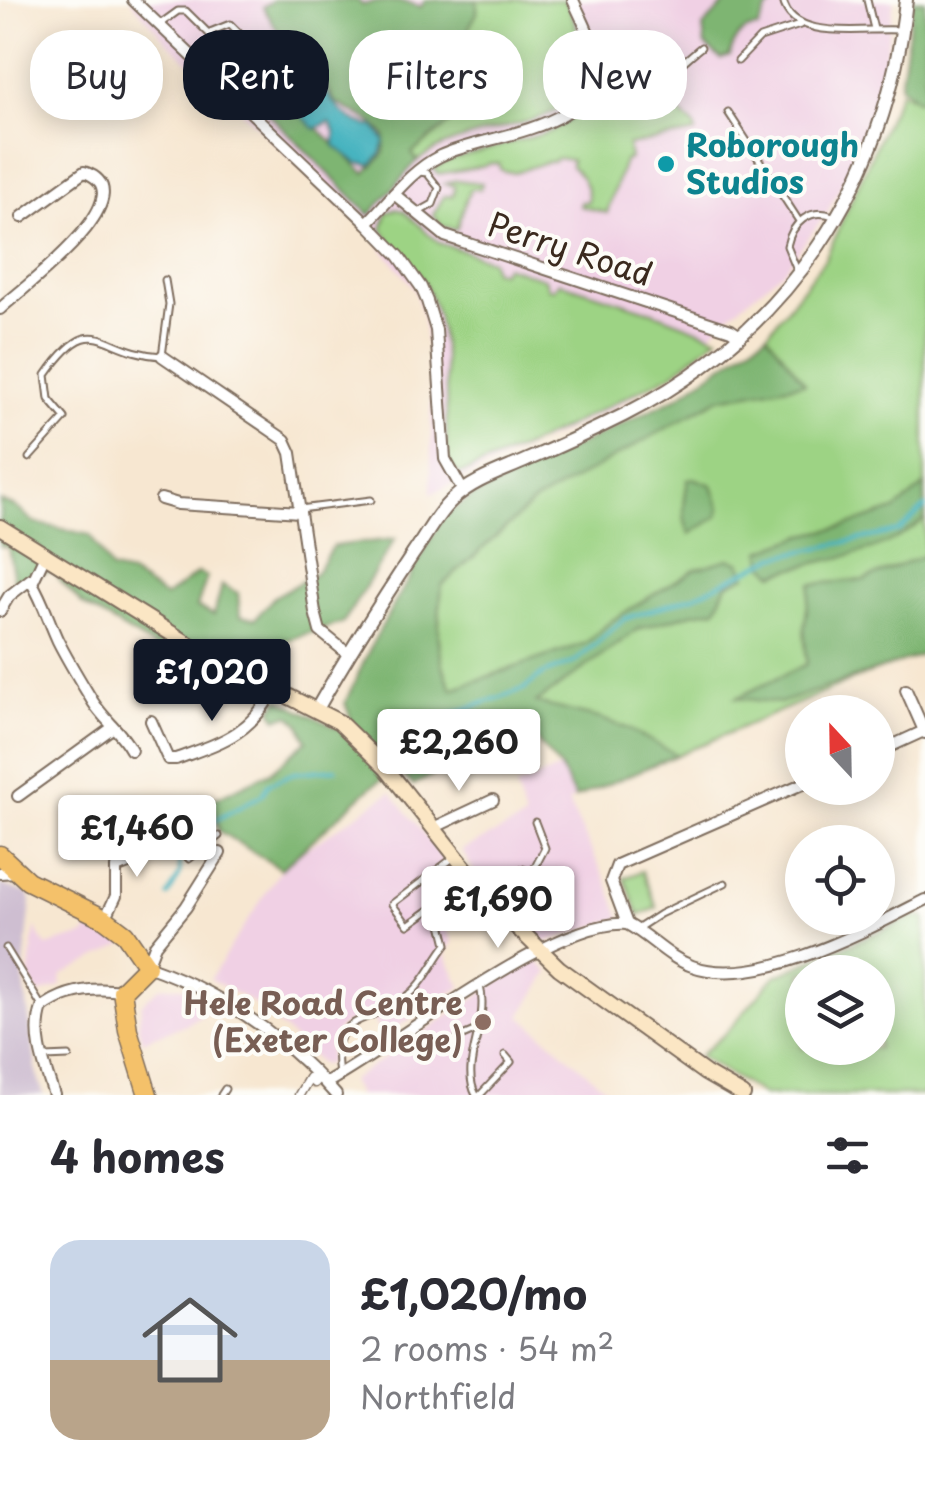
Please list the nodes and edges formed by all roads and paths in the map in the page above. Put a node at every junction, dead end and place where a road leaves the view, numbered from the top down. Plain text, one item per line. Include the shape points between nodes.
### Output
1 (133, 0) edge
2 (573, 0) edge
3 (783, 0) edge
4 (867, 0) edge
5 (906, 0) edge
6 (800, 25) junction
7 (158, 26) junction
8 (874, 29) junction
9 (207, 30) edge
10 (587, 30) edge
11 (902, 31) junction
12 (210, 32) joint
13 (701, 47) dead end
14 (687, 58) edge
15 (738, 61) dead end
16 (728, 112) dead end
17 (551, 120) edge
18 (416, 172) junction
19 (394, 194) junction
20 (417, 213) junction
21 (22, 217) dead end
22 (836, 217) junction
23 (799, 221) junction
24 (367, 223) junction
25 (800, 275) junction
26 (164, 280) dead end
27 (0, 309) edge
28 (740, 336) junction
29 (162, 356) junction
30 (30, 458) dead end
31 (463, 490) junction
32 (161, 499) dead end
33 (371, 500) dead end
34 (300, 510) junction
35 (0, 527) edge
36 (46, 553) junction
37 (32, 579) junction
38 (1, 607) edge
39 (347, 654) junction
40 (274, 689) junction
41 (906, 690) dead end
42 (317, 709) junction
43 (152, 721) dead end
44 (112, 728) junction
45 (924, 732) edge
46 (895, 745) edge
47 (131, 750) dead end
48 (785, 791) edge
49 (18, 796) dead end
50 (493, 800) dead end
51 (536, 822) dead end
52 (434, 828) junction
53 (218, 836) dead end
54 (176, 844) joint
55 (220, 852) dead end
56 (0, 855) edge
57 (454, 857) junction
58 (532, 873) junction
59 (15, 875) edge
60 (472, 880) junction
61 (725, 883) dead end
62 (925, 900) edge
63 (432, 907) junction
64 (496, 907) junction
65 (546, 912) dead end
66 (105, 919) junction
67 (632, 926) junction
68 (6, 948) dead end
69 (538, 949) junction
70 (147, 966) junction
71 (480, 986) junction
72 (122, 991) junction
73 (42, 1008) junction
74 (481, 1028) junction
75 (458, 1038) dead end
76 (505, 1055) dead end
77 (42, 1056) junction
78 (69, 1056) dead end
79 (339, 1076) junction
80 (322, 1080) junction
81 (472, 1087) junction
82 (54, 1095) edge
83 (148, 1095) edge
84 (299, 1095) edge
85 (336, 1095) edge
86 (466, 1095) edge
87 (478, 1095) edge
88 (743, 1095) edge

1 - 7 street
2 - 10 street
3 - 6 lane
4 - 8 lane
5 - 11 street
6 - 8 lane
6 - 15 lane via 760,38
7 - 9 lane via 182,10
7 - 24 street
8 - 11 lane
11 - 22 street via 880,118
12 - 12 lane via 247,70 263,57 230,24
13 - 14 lane
16 - 23 lane
17 - 18 street via 452,152
18 - 19 street
18 - 20 lane via 440,188 433,204
19 - 20 street, Perry Road
19 - 24 street
20 - 28 street, Perry Road via 445,236
21 - 27 street via 84,172 103,188 92,224
22 - 23 lane via 816,213
22 - 25 street
23 - 25 lane via 787,246
24 - 31 street via 399,256 427,302 436,330 445,459
25 - 28 street
26 - 29 lane
28 - 31 street via 654,399
29 - 30 lane via 138,354 97,336 81,338 46,375 49,399 65,418
29 - 34 street via 285,440
31 - 39 street
32 - 34 street via 175,510
33 - 34 lane
34 - 39 street via 320,631
35 - 36 main road
36 - 37 street
36 - 40 main road via 203,653
37 - 38 street
37 - 44 street via 58,642
39 - 42 street
40 - 42 main road
40 - 43 street via 247,728 176,758 168,759
41 - 45 street
42 - 52 main road via 363,744
44 - 47 street
44 - 49 street
45 - 46 street
48 - 67 street via 617,865 611,881
50 - 52 street
51 - 58 lane via 546,848
52 - 57 main road
53 - 54 lane via 189,858
54 - 66 street via 116,868 116,896
55 - 70 street
56 - 59 highway
57 - 60 main road
57 - 63 lane via 392,904 408,925
58 - 64 lane via 510,874
58 - 65 lane
59 - 66 highway
60 - 63 lane
60 - 64 main road
61 - 67 lane
62 - 67 street via 826,948 747,969 692,966
63 - 79 lane via 447,944 404,1000 340,1034
64 - 69 main road
66 - 70 highway
67 - 69 street via 599,927
68 - 73 lane
69 - 71 street
69 - 88 main road
70 - 72 highway
70 - 80 street via 232,1005
71 - 74 lane
71 - 79 street
72 - 73 street via 75,991
72 - 83 highway
73 - 77 street
74 - 75 lane
74 - 81 lane
76 - 87 lane via 511,1062
77 - 78 lane
77 - 82 street
79 - 80 street
80 - 84 street via 309,1078
80 - 85 street
81 - 86 lane
81 - 87 lane

